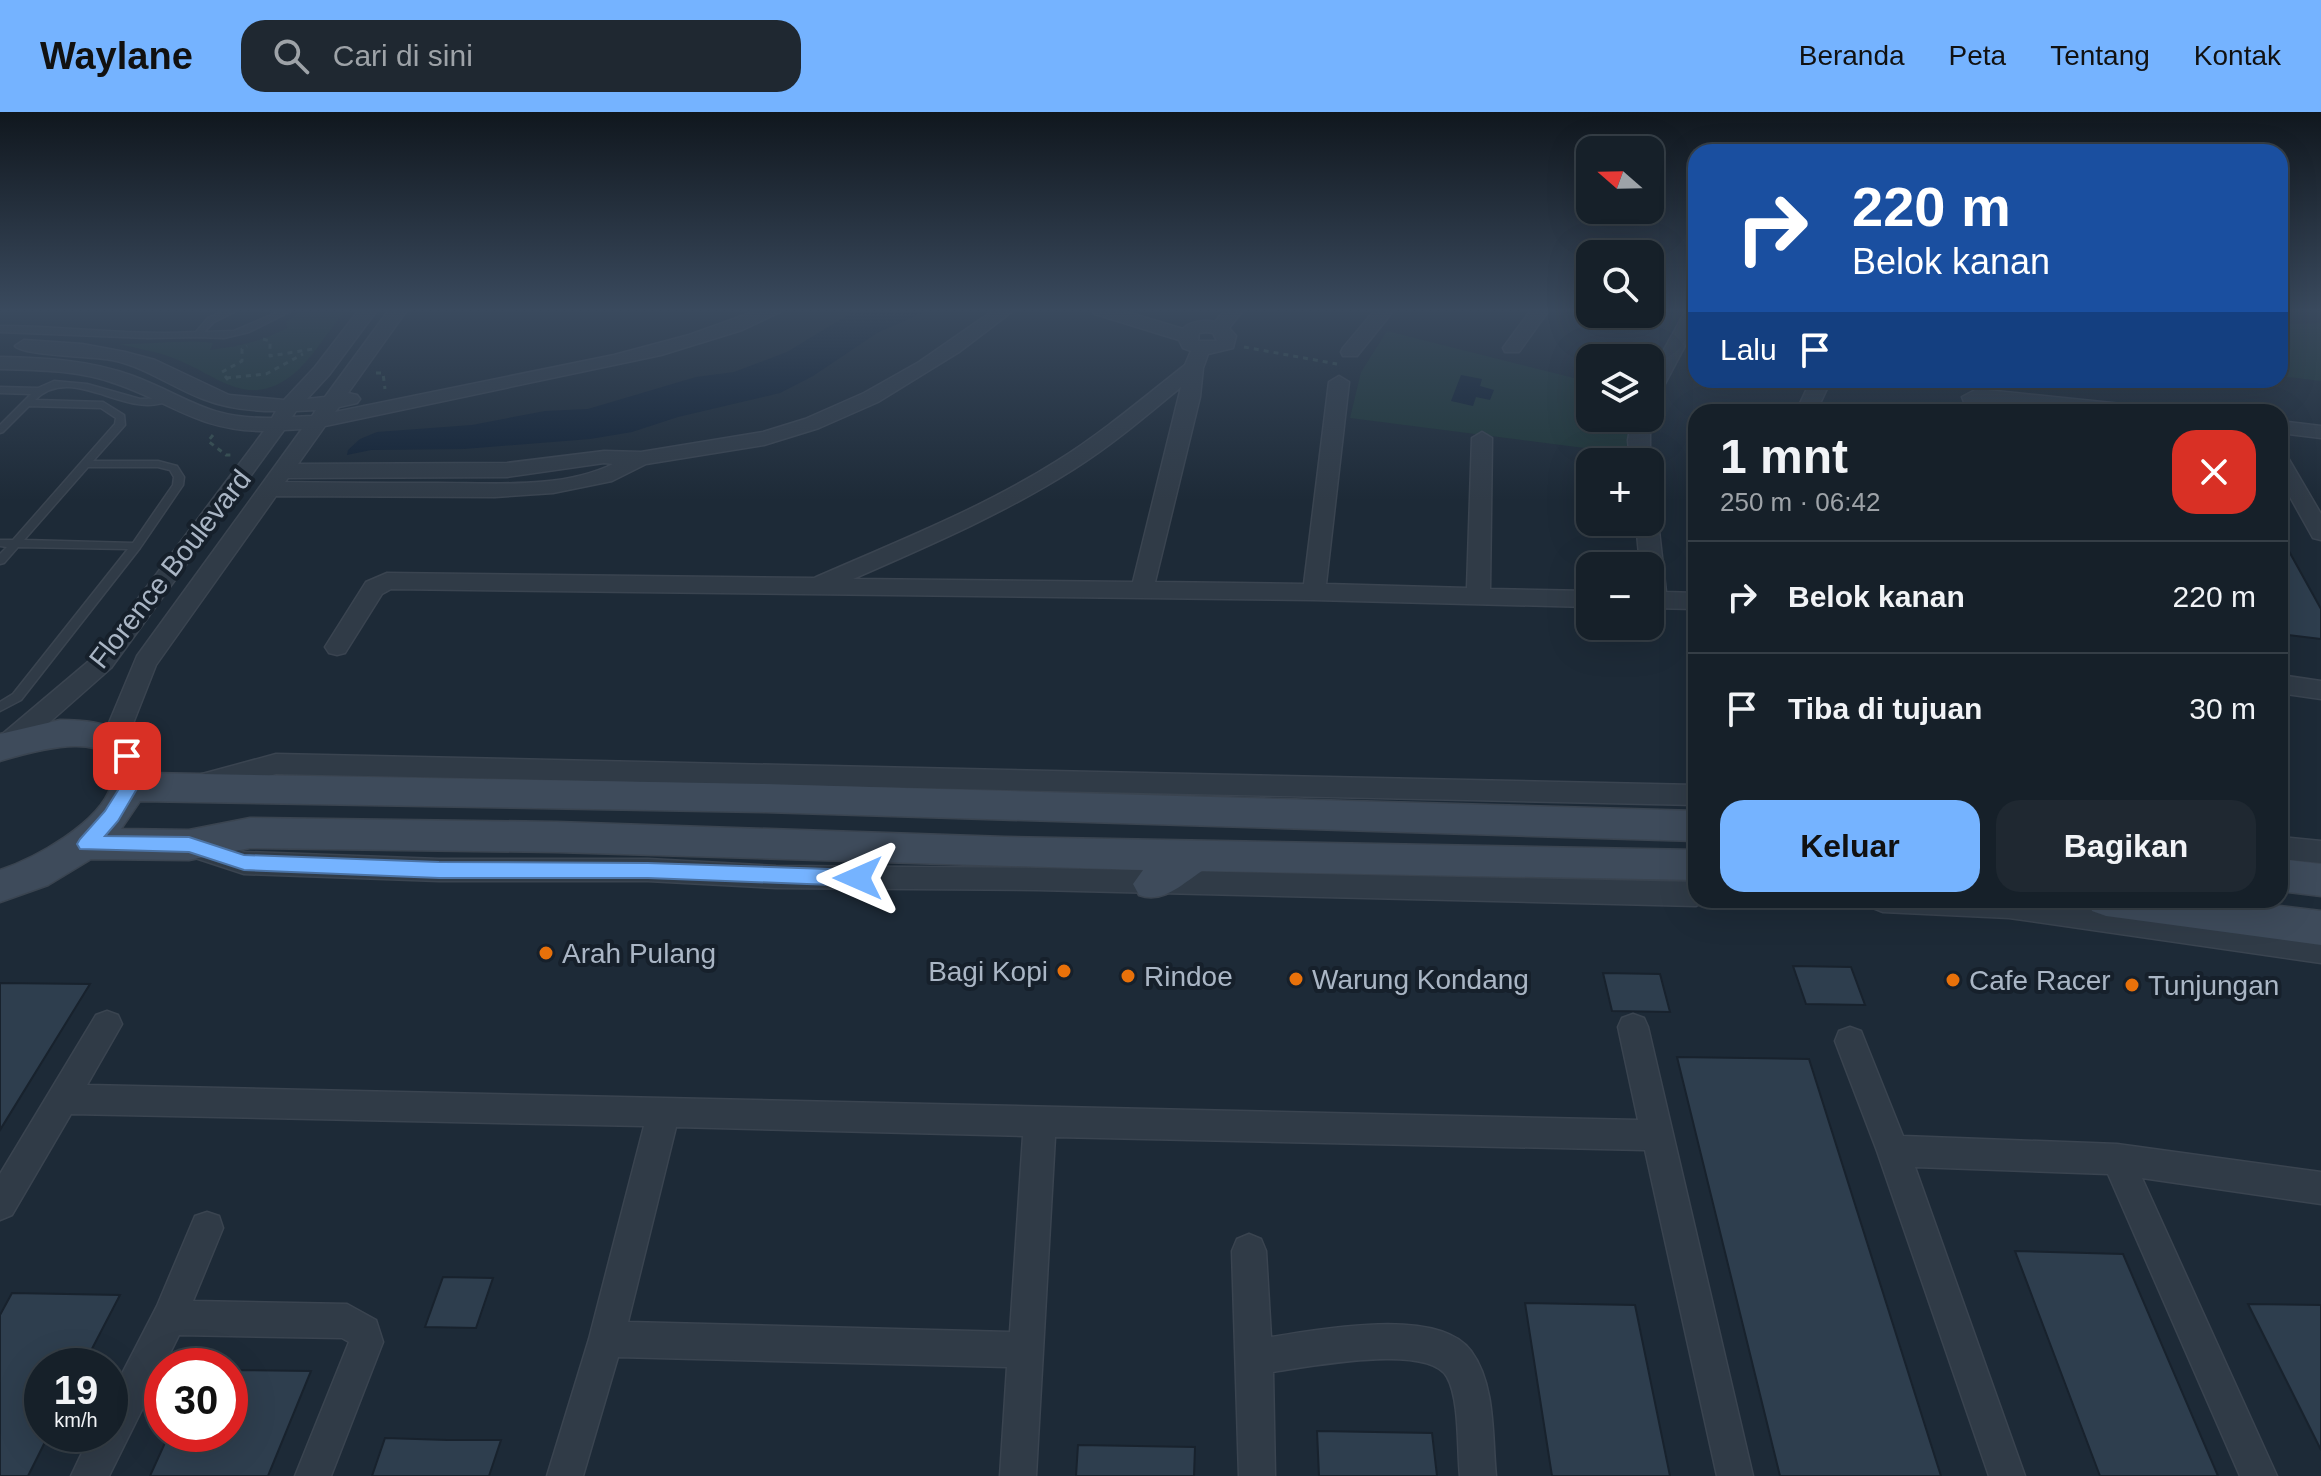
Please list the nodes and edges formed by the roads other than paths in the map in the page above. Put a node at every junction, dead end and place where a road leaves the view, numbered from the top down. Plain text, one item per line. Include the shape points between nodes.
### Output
1 (101, 374) edge
2 (172, 374) edge
3 (320, 374) edge
4 (351, 374) edge
5 (474, 374) edge
6 (550, 374) edge
7 (914, 374) edge
8 (1171, 374) edge
9 (1192, 374) edge
10 (1343, 374) edge
11 (0, 390) edge
12 (39, 391) junction
13 (165, 400) junction
14 (27, 403) junction
15 (330, 403) junction
16 (291, 404) junction
17 (1975, 404) edge
18 (2059, 404) edge
19 (317, 422) junction
20 (277, 423) junction
21 (2288, 428) edge
22 (0, 430) edge
23 (2321, 432) edge
24 (1482, 438) dead end
25 (85, 464) junction
26 (2288, 475) edge
27 (276, 480) junction
28 (2321, 533) edge
29 (0, 543) edge
30 (16, 543) junction
31 (136, 546) junction
32 (0, 561) edge
33 (812, 588) junction
34 (1142, 590) junction
35 (1314, 592) junction
36 (1478, 597) junction
37 (1576, 599) edge
38 (1664, 600) edge
39 (1688, 601) edge
40 (337, 647) dead end
41 (2288, 685) edge
42 (2321, 690) edge
43 (0, 707) edge
44 (114, 742) junction
45 (4, 746) edge
46 (129, 787) junction
47 (1235, 787) junction
48 (185, 788) junction
49 (1688, 795) edge
50 (1269, 813) junction
51 (1688, 826) edge
52 (626, 841) junction
53 (87, 844) junction
54 (189, 845) junction
55 (2288, 849) edge
56 (2321, 852) edge
57 (1197, 855) junction
58 (1688, 865) edge
59 (648, 870) junction
60 (2288, 876) edge
61 (2321, 880) edge
62 (1152, 884) junction
63 (0, 886) edge
64 (1688, 894) edge
65 (2023, 908) edge
66 (2161, 908) edge
67 (2311, 930) edge
68 (2321, 951) edge
69 (107, 1024) dead end
70 (1633, 1027) dead end
71 (1850, 1041) dead end
72 (63, 1099) junction
73 (664, 1111) junction
74 (1040, 1123) junction
75 (1659, 1135) junction
76 (1893, 1151) junction
77 (2117, 1159) junction
78 (2321, 1188) edge
79 (0, 1204) edge
80 (207, 1228) dead end
81 (1249, 1251) dead end
82 (169, 1318) junction
83 (606, 1339) junction
84 (1028, 1350) junction
85 (1255, 1357) junction
86 (89, 1476) edge
87 (313, 1476) edge
88 (565, 1476) edge
89 (1018, 1476) edge
90 (1257, 1476) edge
91 (1478, 1476) edge
92 (1735, 1476) edge
93 (2007, 1476) edge
94 (2259, 1476) edge

1 - 13 street
2 - 16 street via 212,396
3 - 16 street, Florence Boulevard
4 - 15 street, Florence Boulevard
5 - 15 street
6 - 19 street
7 - 27 street via 852,408 778,435 641,458
8 - 33 street via 1111,433 1047,476
9 - 34 street
10 - 35 street
11 - 12 lane
12 - 13 lane via 61,384 140,402
12 - 14 lane
13 - 20 street via 226,422
14 - 22 lane
14 - 25 lane via 103,405 121,417 120,425
15 - 16 street
15 - 19 street, Florence Boulevard
16 - 20 street, Florence Boulevard
17 - 18 street via 1972,397 1977,395
19 - 20 street
19 - 27 street, Florence Boulevard
20 - 45 street, Florence Boulevard via 103,662
21 - 23 street
24 - 36 street
25 - 30 lane
25 - 31 lane via 174,468 178,485
26 - 28 street
27 - 44 street, Florence Boulevard via 145,662
29 - 30 lane
30 - 31 lane
30 - 32 lane
31 - 43 lane via 17,697
33 - 34 street
33 - 40 street via 387,581 374,588
34 - 35 street
35 - 36 street
36 - 37 street
38 - 39 street
41 - 42 street
44 - 45 street via 70,731
44 - 46 street via 127,756
46 - 48 street
46 - 53 street
47 - 48 street via 276,764
47 - 49 street
47 - 50 street
48 - 50 street
50 - 51 street
52 - 54 street via 250,833
52 - 57 street
52 - 59 street
53 - 54 street
53 - 63 street via 49,867
54 - 59 street via 244,863
55 - 56 street
57 - 58 street
57 - 62 street
59 - 62 street
60 - 61 street
62 - 64 street
65 - 68 street
66 - 67 street
69 - 72 street
70 - 75 street
71 - 76 street
72 - 73 street
72 - 79 street
73 - 74 street
73 - 83 street
74 - 75 street
74 - 84 street
75 - 92 street
76 - 77 street
76 - 93 street
77 - 78 street
77 - 94 street
80 - 82 street
81 - 85 street
82 - 86 street
82 - 87 street via 347,1321 364,1332 366,1342
83 - 84 street
83 - 88 street
84 - 89 street
85 - 90 street
85 - 91 street via 1376,1344 1439,1348 1452,1356 1467,1386

